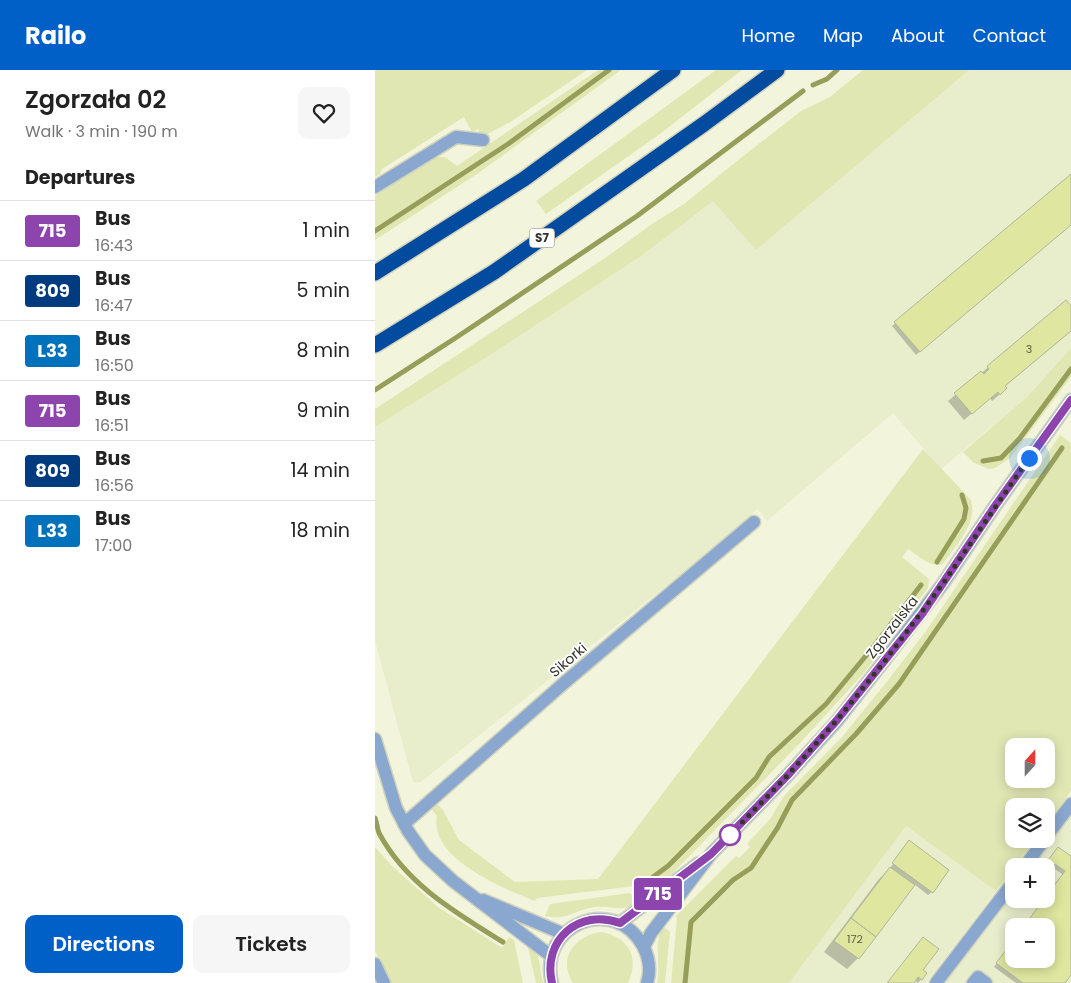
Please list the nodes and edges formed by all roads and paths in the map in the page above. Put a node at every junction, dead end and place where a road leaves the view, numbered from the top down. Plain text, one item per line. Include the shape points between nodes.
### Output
1 (673, 70) edge
2 (777, 70) edge
3 (483, 140) dead end
4 (375, 186) edge
5 (375, 273) edge
6 (375, 345) edge
7 (1071, 400) edge
8 (754, 522) dead end
9 (375, 739) edge
10 (1071, 804) edge
11 (404, 824) junction
12 (1055, 826) edge
13 (711, 854) junction
14 (1005, 893) edge
15 (474, 897) junction
16 (620, 923) junction
17 (564, 934) junction
18 (644, 946) junction
19 (551, 956) junction
20 (375, 964) edge
21 (384, 983) edge
22 (552, 983) edge
23 (647, 983) edge
24 (936, 983) edge
25 (973, 983) edge
26 (986, 983) edge

1 - 5 highway via 524,179
2 - 6 highway, S7 via 494,272
3 - 4 street via 456,137
7 - 13 street, Zgorzalska via 884,662 793,769
8 - 11 street, Sikorki
9 - 11 street via 390,791
10 - 12 street
11 - 15 street via 425,855
13 - 16 street, Zgorzalska
13 - 18 street, Zgorzalska
14 - 24 street
15 - 17 street
15 - 19 street
16 - 17 street via 587,920
16 - 18 street
17 - 19 street
18 - 23 street via 649,965
19 - 22 street
20 - 21 street
25 - 26 street via 978,977

